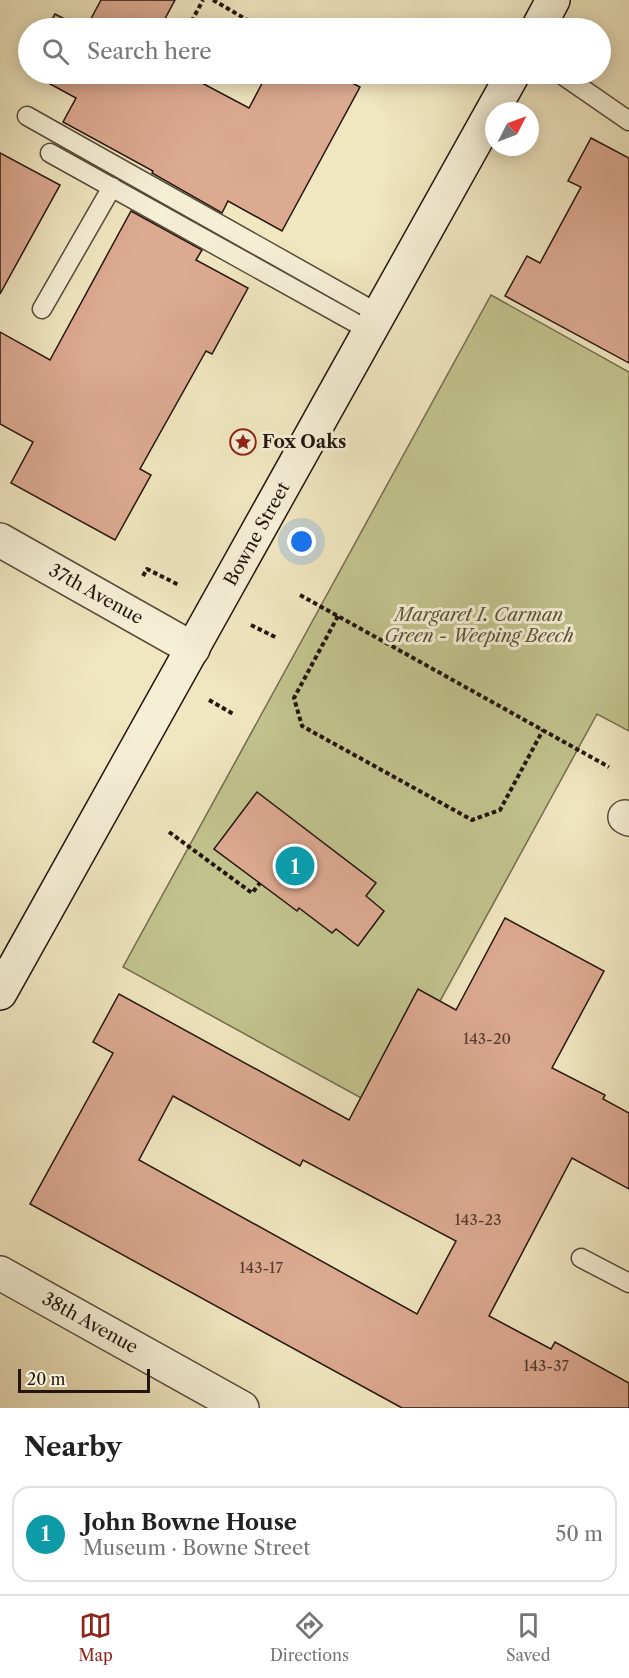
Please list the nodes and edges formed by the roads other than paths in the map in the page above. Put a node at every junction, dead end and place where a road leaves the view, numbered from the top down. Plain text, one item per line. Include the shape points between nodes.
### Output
1 (554, 0) edge
2 (544, 18) edge
3 (507, 84) edge
4 (575, 84) edge
5 (27, 116) dead end
6 (629, 121) edge
7 (50, 153) dead end
8 (112, 187) junction
9 (42, 309) dead end
10 (374, 322) junction
11 (0, 540) edge
12 (193, 649) junction
13 (0, 993) edge
14 (581, 1258) dead end
15 (0, 1273) edge
16 (629, 1283) edge
17 (242, 1408) edge

1 - 2 street
3 - 10 street, Bowne Street
4 - 6 lane
5 - 10 lane
7 - 8 lane
8 - 9 lane
8 - 10 lane
10 - 12 street, Bowne Street
11 - 12 street, 37th Avenue
12 - 13 street, Bowne Street
14 - 16 lane
15 - 17 street, 38th Avenue

